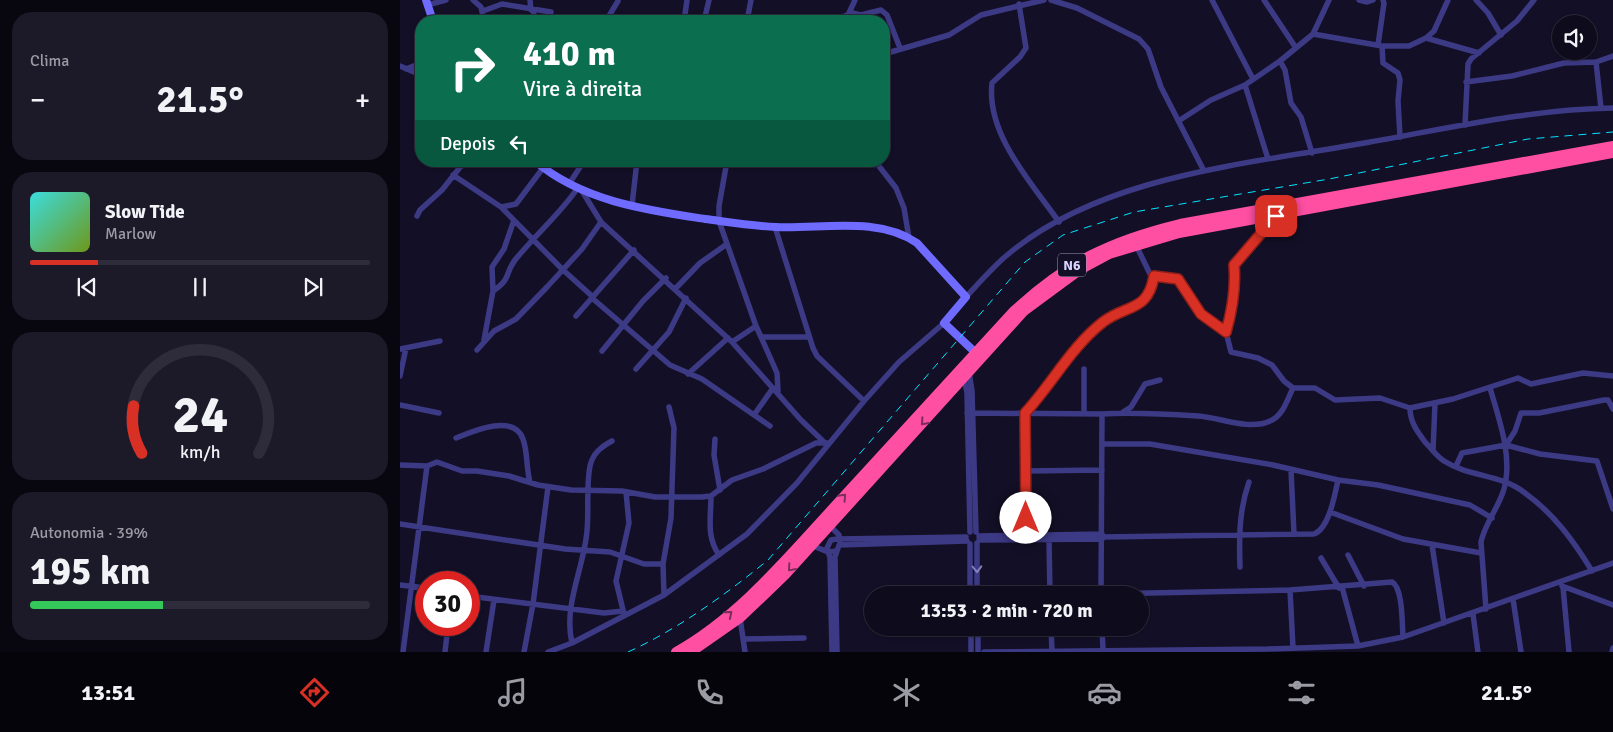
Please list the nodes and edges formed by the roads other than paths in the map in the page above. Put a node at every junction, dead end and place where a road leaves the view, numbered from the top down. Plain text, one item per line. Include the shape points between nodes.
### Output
1 (446, 0) edge
2 (473, 0) edge
3 (530, 0) edge
4 (687, 0) edge
5 (709, 0) edge
6 (751, 0) edge
7 (855, 0) edge
8 (1044, 0) edge
9 (1051, 0) edge
10 (1212, 0) edge
11 (1264, 0) edge
12 (1329, 0) edge
13 (1359, 0) edge
14 (1373, 0) edge
15 (1383, 0) edge
16 (1448, 0) edge
17 (1476, 0) edge
18 (1534, 0) edge
19 (618, 1) edge
20 (427, 2) edge
21 (1019, 4) junction
22 (532, 10) junction
23 (483, 11) junction
24 (551, 12) dead end
25 (849, 13) junction
26 (431, 15) edge
27 (483, 15) edge
28 (532, 15) edge
29 (610, 15) edge
30 (685, 15) edge
31 (705, 15) edge
32 (748, 15) edge
33 (846, 15) edge
34 (861, 15) edge
35 (861, 15) edge
36 (886, 15) edge
37 (890, 25) edge
38 (1313, 34) junction
39 (1501, 35) junction
40 (1426, 38) junction
41 (1380, 46) junction
42 (900, 48) junction
43 (1296, 48) junction
44 (890, 52) edge
45 (1479, 53) junction
46 (1613, 56) edge
47 (1280, 61) junction
48 (1596, 62) junction
49 (415, 65) edge
50 (402, 68) edge
51 (415, 73) edge
52 (1252, 79) junction
53 (1466, 82) junction
54 (1245, 86) junction
55 (1601, 108) junction
56 (1613, 108) edge
57 (1180, 120) junction
58 (1465, 125) junction
59 (1400, 137) junction
60 (1613, 146) edge
61 (1312, 153) junction
62 (1613, 153) edge
63 (1268, 159) junction
64 (460, 167) edge
65 (580, 167) edge
66 (636, 167) edge
67 (726, 167) edge
68 (880, 167) edge
69 (543, 168) joint
70 (1204, 171) junction
71 (454, 175) junction
72 (569, 184) junction
73 (580, 190) junction
74 (632, 205) junction
75 (501, 207) junction
76 (417, 216) dead end
77 (1276, 216) junction
78 (514, 220) junction
79 (719, 221) junction
80 (601, 222) junction
81 (1059, 222) junction
82 (775, 227) junction
83 (909, 238) junction
84 (533, 241) junction
85 (727, 244) junction
86 (1136, 245) junction
87 (634, 250) junction
88 (562, 269) junction
89 (1154, 276) junction
90 (666, 278) junction
91 (676, 288) junction
92 (493, 291) junction
93 (593, 297) junction
94 (966, 297) junction
95 (686, 298) junction
96 (576, 316) dead end
97 (944, 323) junction
98 (622, 324) junction
99 (756, 326) junction
100 (1226, 332) junction
101 (761, 337) junction
102 (808, 337) junction
103 (484, 340) junction
104 (730, 340) junction
105 (440, 341) dead end
106 (403, 348) edge
107 (477, 350) dead end
108 (602, 351) dead end
109 (654, 351) junction
110 (978, 356) junction
111 (636, 369) dead end
112 (1084, 369) dead end
113 (688, 374) junction
114 (967, 375) junction
115 (400, 376) edge
116 (1613, 376) edge
117 (1160, 380) dead end
118 (1293, 388) junction
119 (1490, 388) junction
120 (775, 389) junction
121 (864, 401) junction
122 (1436, 403) junction
123 (400, 405) edge
124 (669, 407) dead end
125 (1410, 408) junction
126 (1613, 409) edge
127 (1123, 412) junction
128 (439, 413) dead end
129 (970, 413) junction
130 (1025, 413) junction
131 (1084, 413) junction
132 (1102, 414) junction
133 (754, 416) junction
134 (770, 426) dead end
135 (456, 438) dead end
136 (715, 439) dead end
137 (612, 441) dead end
138 (827, 442) junction
139 (1102, 444) junction
140 (1505, 445) junction
141 (1433, 451) junction
142 (400, 465) edge
143 (427, 466) junction
144 (1456, 466) junction
145 (1102, 470) junction
146 (1291, 470) junction
147 (1026, 471) junction
148 (1338, 480) junction
149 (1506, 481) junction
150 (530, 482) junction
151 (1249, 482) dead end
152 (548, 487) junction
153 (720, 490) junction
154 (589, 491) junction
155 (626, 492) junction
156 (711, 496) junction
157 (671, 497) junction
158 (1613, 509) edge
159 (1330, 512) junction
160 (1492, 518) junction
161 (400, 524) edge
162 (829, 526) junction
163 (420, 527) junction
164 (1026, 534) junction
165 (1294, 534) junction
166 (1239, 535) junction
167 (1102, 537) junction
168 (973, 538) junction
169 (1049, 540) junction
170 (840, 542) junction
171 (541, 545) junction
172 (811, 545) junction
173 (1432, 545) junction
174 (585, 550) junction
175 (836, 551) junction
176 (828, 552) junction
177 (1481, 554) junction
178 (719, 555) junction
179 (1348, 555) dead end
180 (624, 556) junction
181 (1321, 558) dead end
182 (1613, 563) edge
183 (663, 564) junction
184 (1240, 567) dead end
185 (1592, 571) junction
186 (400, 585) edge
187 (1561, 585) junction
188 (413, 586) junction
189 (970, 586) edge
190 (976, 586) edge
191 (1050, 586) edge
192 (1101, 586) edge
193 (1364, 586) junction
194 (1340, 588) junction
195 (1290, 590) junction
196 (1149, 594) edge
197 (664, 595) junction
198 (480, 598) edge
199 (1513, 599) junction
200 (494, 600) junction
201 (533, 604) junction
202 (1613, 605) edge
203 (572, 608) junction
204 (1486, 609) junction
205 (624, 614) junction
206 (1473, 614) junction
207 (740, 618) junction
208 (1444, 623) junction
209 (447, 636) edge
210 (971, 636) edge
211 (977, 636) edge
212 (1051, 636) edge
213 (1102, 636) edge
214 (1403, 636) junction
215 (804, 638) dead end
216 (744, 639) junction
217 (572, 643) junction
218 (1358, 646) junction
219 (1293, 648) junction
220 (1102, 650) junction
221 (1052, 651) edge
222 (1268, 651) edge
223 (403, 652) edge
224 (445, 652) edge
225 (486, 652) edge
226 (524, 652) edge
227 (548, 652) edge
228 (676, 652) edge
229 (691, 652) edge
230 (745, 652) edge
231 (832, 652) edge
232 (837, 652) edge
233 (974, 652) edge
234 (984, 652) edge
235 (1478, 652) edge
236 (1521, 652) edge
237 (1569, 652) edge

1 - 20 street
2 - 23 street
3 - 22 street
4 - 30 street
5 - 31 street
6 - 32 street
7 - 25 street
8 - 21 street
9 - 57 street via 1077,8 1139,39 1148,50 1161,87
10 - 52 street
11 - 43 street
12 - 38 street
13 - 14 street
15 - 41 street
16 - 40 street via 1440,21
17 - 39 street
18 - 39 street
19 - 29 street
20 - 26 street
21 - 42 street via 982,14 949,34
21 - 81 street via 1026,48 992,83 995,122
22 - 23 street via 502,4
22 - 24 street
22 - 28 street
23 - 27 street
25 - 33 street
25 - 35 street
34 - 36 street via 884,11
37 - 42 street
38 - 41 street
38 - 43 street
39 - 45 street
40 - 41 street via 1410,46
40 - 45 street
41 - 59 street via 1383,62 1398,73 1400,80
42 - 44 street
43 - 47 street
45 - 53 street via 1468,64
46 - 48 street
47 - 52 street
47 - 61 street via 1285,70 1291,103 1301,116
48 - 53 street via 1564,63 1512,76
48 - 55 street
49 - 50 street
50 - 51 street
52 - 54 street
53 - 58 street
54 - 57 street via 1211,100
54 - 63 street
55 - 56 street
55 - 58 street
57 - 70 street
58 - 59 street
59 - 61 street
60 - 110 highway, N6 via 1180,224 1142,234 1094,252 1055,276 1014,311
61 - 63 street
62 - 77 highway, N6
63 - 70 street
64 - 71 street
65 - 72 street
66 - 74 street
67 - 79 street
68 - 83 street via 896,188 904,208
69 - 72 street
69 - 75 street via 516,204
70 - 81 street via 1121,193
71 - 75 street
71 - 76 street
72 - 73 street
73 - 74 street
73 - 80 street
73 - 84 street
74 - 79 street
75 - 78 street
77 - 86 highway, N6 via 1179,233
77 - 100 street via 1234,265 1231,313
78 - 84 street
78 - 92 street via 504,249 492,267
79 - 82 street
79 - 85 street
80 - 87 street
80 - 88 street via 582,249
81 - 94 street via 1006,256
82 - 83 street via 858,226
82 - 102 street
83 - 94 street
84 - 88 street
84 - 92 street via 514,262 507,280
85 - 91 street via 700,263
85 - 99 street
86 - 89 street via 1146,270
86 - 110 highway, N6 via 1109,254 1062,281 1024,311
87 - 90 street
87 - 93 street
88 - 93 street
88 - 103 street via 516,319
89 - 100 street via 1178,279 1201,314
89 - 130 street via 1146,299 1104,322 1064,361 1047,389
90 - 91 street
90 - 98 street
91 - 95 street
92 - 103 street
93 - 96 street
93 - 98 street
94 - 97 street
95 - 104 street
95 - 109 street via 669,332
97 - 110 street
97 - 121 street via 899,362
98 - 108 street
98 - 109 street
99 - 101 street
99 - 104 street
100 - 118 street via 1231,352 1258,358 1272,366
101 - 102 street
101 - 120 street via 777,372
102 - 121 street via 817,356
103 - 107 street
104 - 113 street
104 - 120 street
105 - 106 street
106 - 115 street
109 - 111 street
109 - 113 street via 670,365
110 - 114 highway, N6
228 -> 110 highway, N6 via 705,634 772,574
112 - 131 street
113 - 133 street via 709,384
114 - 129 street
114 -> 162 highway, N6
116 - 119 street via 1583,373 1531,384 1518,378
117 - 127 street via 1145,384 1132,407
118 - 125 street via 1315,388 1334,400 1380,398
118 - 127 street via 1282,412 1267,423
119 - 122 street
119 - 140 street
120 - 133 street
120 - 138 street via 801,420
121 - 138 street
122 - 125 street
122 - 141 street
123 - 128 street
124 - 157 street via 674,428
125 - 141 street via 1416,430
126 - 140 street via 1608,400 1604,400 1539,413 1521,413 1515,431
127 - 132 street
129 - 130 street
129 - 168 street
130 - 131 street
130 - 147 street
131 - 132 street
132 - 139 street
133 - 134 street
135 - 150 street via 492,427 508,425 514,428 523,438
136 - 153 street via 714,455
137 - 154 street via 594,457 590,466
138 - 153 street via 736,478
138 - 178 street via 761,522
139 - 145 street
139 - 146 street via 1150,444
140 - 144 street via 1462,453
140 - 149 street
140 - 158 street via 1540,454 1597,461
141 - 144 street via 1442,460
142 - 143 street
143 - 150 street via 437,462 462,471 509,476
143 - 163 street
144 - 149 street
145 - 147 street
145 - 167 street
146 - 148 street
146 - 165 street
147 - 164 street
148 - 159 street
148 - 160 street via 1378,485 1470,505
149 - 160 street
149 - 185 street via 1525,492 1553,517 1570,536
150 - 152 street
151 - 166 street via 1242,504
152 - 154 street
152 - 171 street
153 - 156 street
154 - 155 street
154 - 174 street
155 - 157 street
155 - 180 street via 629,523
156 - 157 street
156 - 178 street via 709,533
157 - 183 street
159 - 165 street via 1317,533
159 - 173 street via 1403,539
160 - 177 street via 1483,533
161 - 163 street
162 - 170 street
162 - 172 highway, N6
163 - 171 street
163 - 188 street
164 - 167 street
164 - 168 street
165 - 166 street
166 - 167 street
166 - 184 street
167 - 169 street
167 - 192 street
168 - 169 street
168 - 170 street
168 - 189 street
168 -> 190 street
169 - 191 street
170 - 175 street
170 - 176 street via 831,540
171 - 174 street
171 - 201 street
172 - 176 street
172 -> 207 highway, N6
173 - 177 street
173 - 208 street
174 - 180 street
174 - 203 street
175 - 176 street
175 - 232 street
176 - 231 street
177 - 204 street
178 - 197 street
179 - 193 street
180 - 183 street via 644,564
180 - 205 street via 616,582
181 - 194 street
182 - 185 street
183 - 197 street
185 - 187 street
186 - 188 street
187 - 199 street
187 - 202 street
187 - 237 street
188 - 223 street
193 - 194 street
193 - 214 street via 1394,582 1400,599
194 - 195 street
194 - 218 street
195 - 196 street
195 - 219 street
197 - 205 street
198 - 200 street
199 - 204 street
199 - 236 street
200 - 201 street
200 - 225 street
201 - 203 street
201 - 226 street
203 - 205 street
203 - 217 street
204 - 206 street
205 - 217 street
206 - 208 street
206 - 235 street
207 - 216 street
207 - 229 highway, N6
208 - 214 street
209 - 224 street
210 - 233 street
211 - 233 street
212 - 221 street
213 - 220 street
214 - 218 street
215 - 216 street
216 - 230 street
217 - 227 street
218 - 219 street
219 - 222 street
220 - 221 street
220 - 222 street
221 - 234 street

